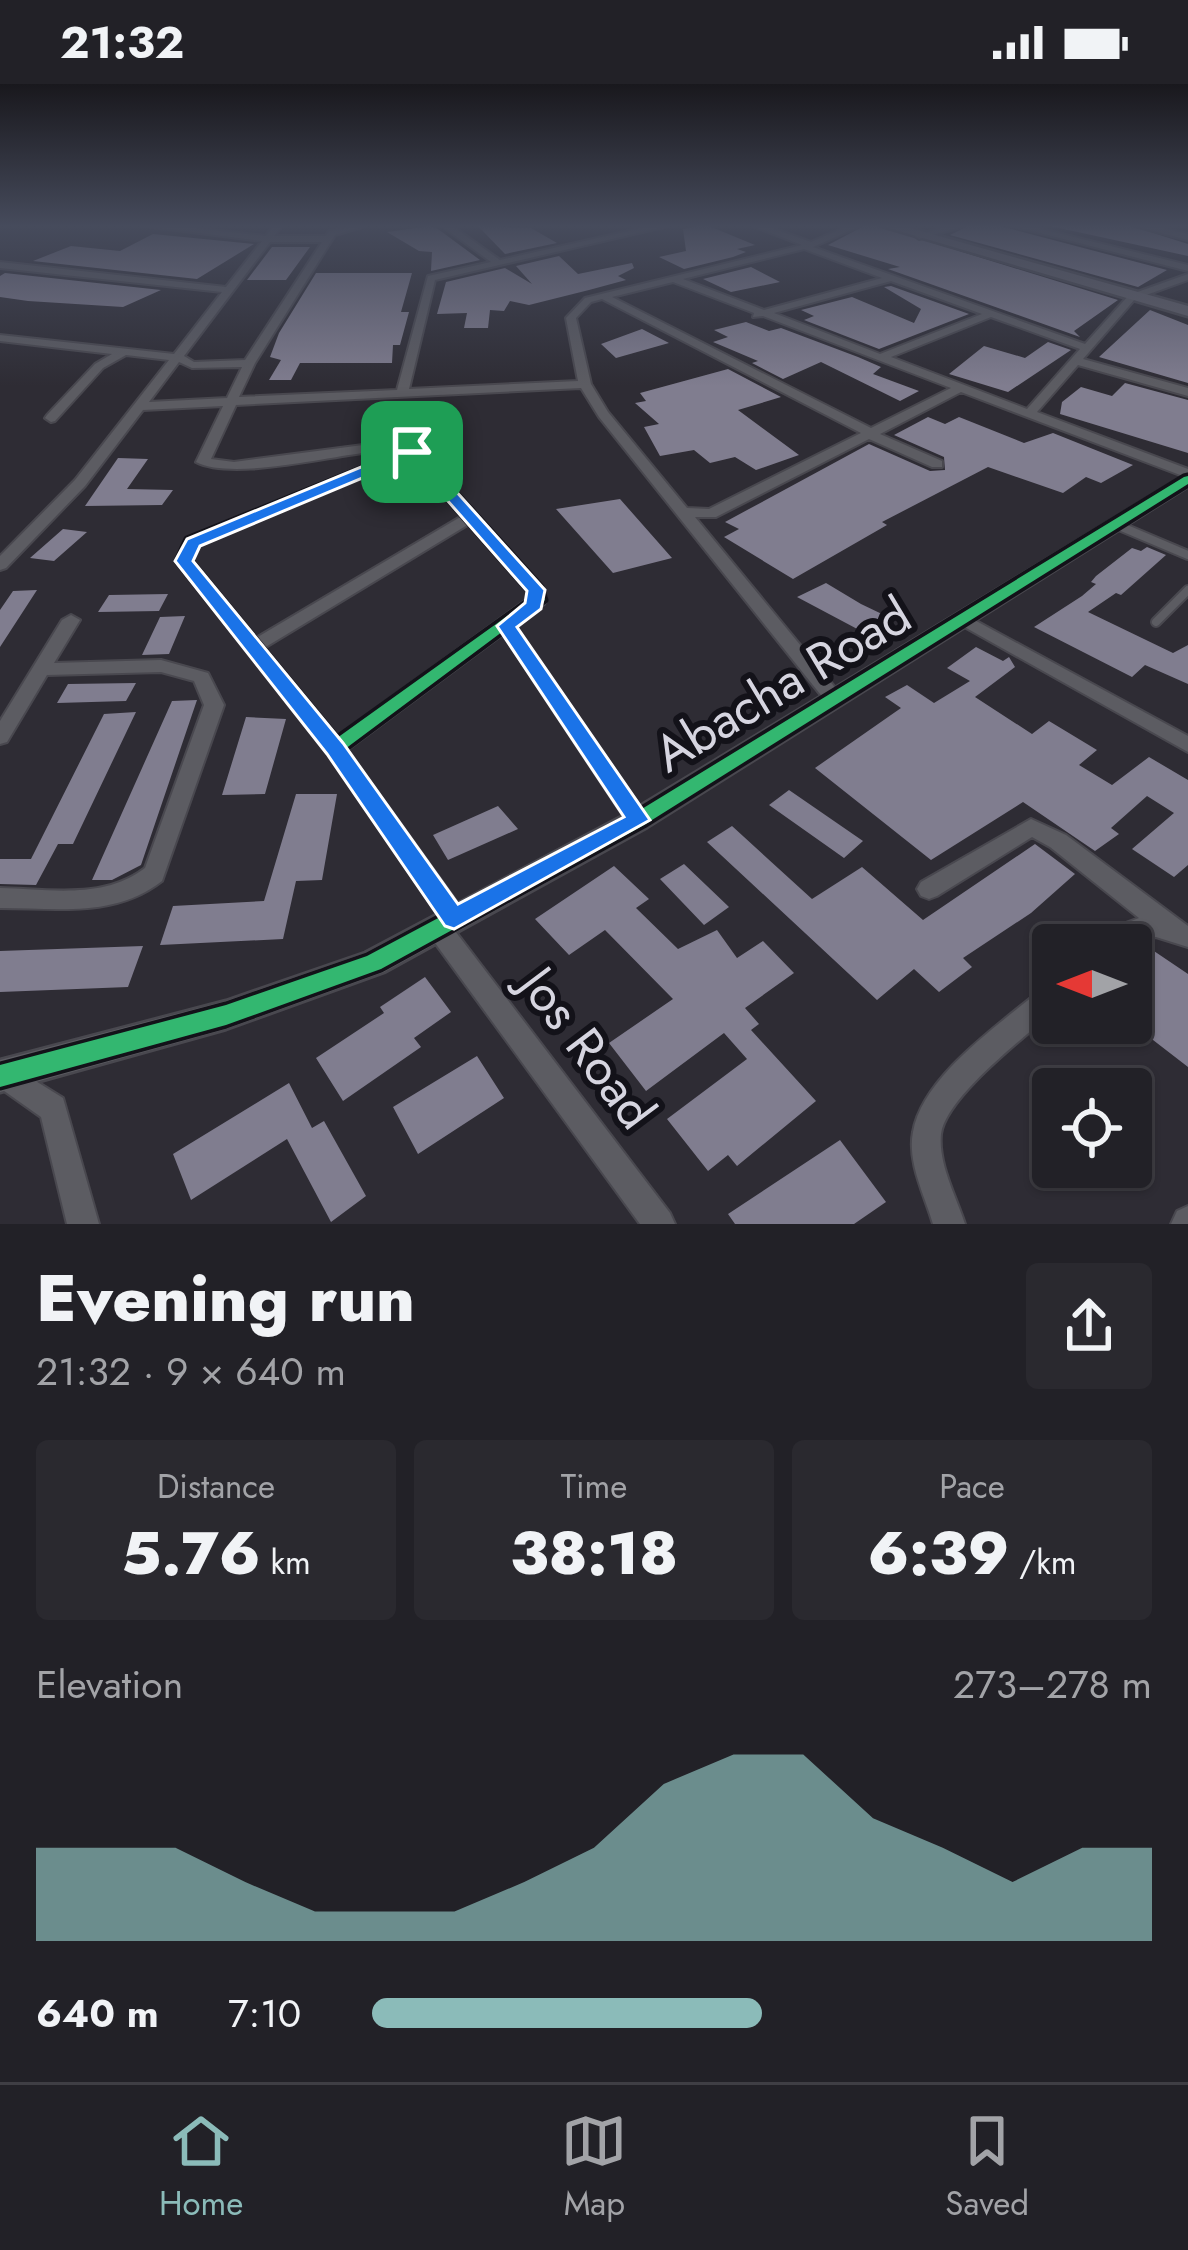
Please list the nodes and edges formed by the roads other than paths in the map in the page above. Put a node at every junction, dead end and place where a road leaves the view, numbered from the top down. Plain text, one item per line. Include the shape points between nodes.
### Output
1 (131, 279) edge
2 (238, 279) edge
3 (302, 279) edge
4 (433, 279) edge
5 (666, 279) edge
6 (674, 279) edge
7 (888, 279) edge
8 (895, 279) edge
9 (1070, 279) edge
10 (1174, 279) edge
11 (230, 290) junction
12 (603, 296) junction
13 (1132, 297) junction
14 (1188, 311) edge
15 (991, 314) junction
16 (757, 315) junction
17 (0, 338) edge
18 (1089, 349) junction
19 (125, 351) junction
20 (180, 358) junction
21 (878, 358) junction
22 (1077, 362) junction
23 (249, 363) junction
24 (585, 384) junction
25 (960, 388) junction
26 (1188, 392) edge
27 (402, 394) junction
28 (228, 404) junction
29 (140, 406) junction
30 (1030, 412) junction
31 (51, 418) dead end
32 (868, 433) junction
33 (363, 449) dead end
34 (937, 464) dead end
35 (1188, 477) edge
36 (681, 512) junction
37 (710, 514) junction
38 (468, 520) junction
39 (1117, 525) junction
40 (699, 536) junction
41 (1188, 555) edge
42 (0, 566) edge
43 (1188, 590) edge
44 (71, 620) dead end
45 (967, 621) junction
46 (1156, 622) dead end
47 (506, 626) junction
48 (255, 646) junction
49 (41, 669) junction
50 (835, 700) junction
51 (0, 737) edge
52 (1188, 746) edge
53 (335, 748) junction
54 (638, 820) junction
55 (929, 889) dead end
56 (0, 898) edge
57 (447, 923) junction
58 (1181, 934) edge
59 (1032, 1015) edge
60 (2, 1076) edge
61 (83, 1224) edge
62 (659, 1224) edge
63 (949, 1224) edge

1 - 11 street
2 - 11 street
3 - 23 street
4 - 27 street via 425,284
5 - 12 street
6 - 16 street
7 - 16 street
8 - 15 street
9 - 13 main road
10 - 13 street
11 - 20 street
12 - 24 street via 571,318
12 - 32 street
13 - 14 main road
13 - 18 street
15 - 18 street
15 - 21 street
16 - 21 street
17 - 19 street
18 - 22 street
19 - 20 street
19 - 31 street via 99,366
20 - 23 street via 192,365
20 - 29 street
21 - 25 street
22 - 26 street
22 - 30 street
23 - 28 street
24 - 27 street
24 - 36 street
25 - 30 street
25 - 32 street
27 - 28 street
28 - 29 street
28 - 33 street via 204,466
29 - 42 street
30 - 35 street
32 - 34 street
32 - 37 street
35 - 39 street, Abacha Road
36 - 37 street
36 - 40 street
37 - 40 street
38 - 47 street via 538,596
38 - 48 street
38 - 48 street, Jos Road via 421,459 405,451 193,542 184,561
39 - 41 lane
39 - 45 street, Abacha Road
40 - 50 street
43 - 46 lane
44 - 49 street
45 - 50 street, Abacha Road
45 - 52 street
47 - 53 street
47 - 54 street
48 - 53 street, Jos Road
49 - 51 street
49 - 56 street via 161,666 201,677 214,705 154,874 142,887 122,896
50 - 54 street, Abacha Road
53 - 57 street, Jos Road
54 - 57 street, Abacha Road
55 - 58 street via 1031,827
57 - 60 street, Abacha Road via 374,963 226,1015
57 - 62 street, Jos Road
59 - 63 street via 934,1106 928,1147
60 - 61 street via 53,1108

